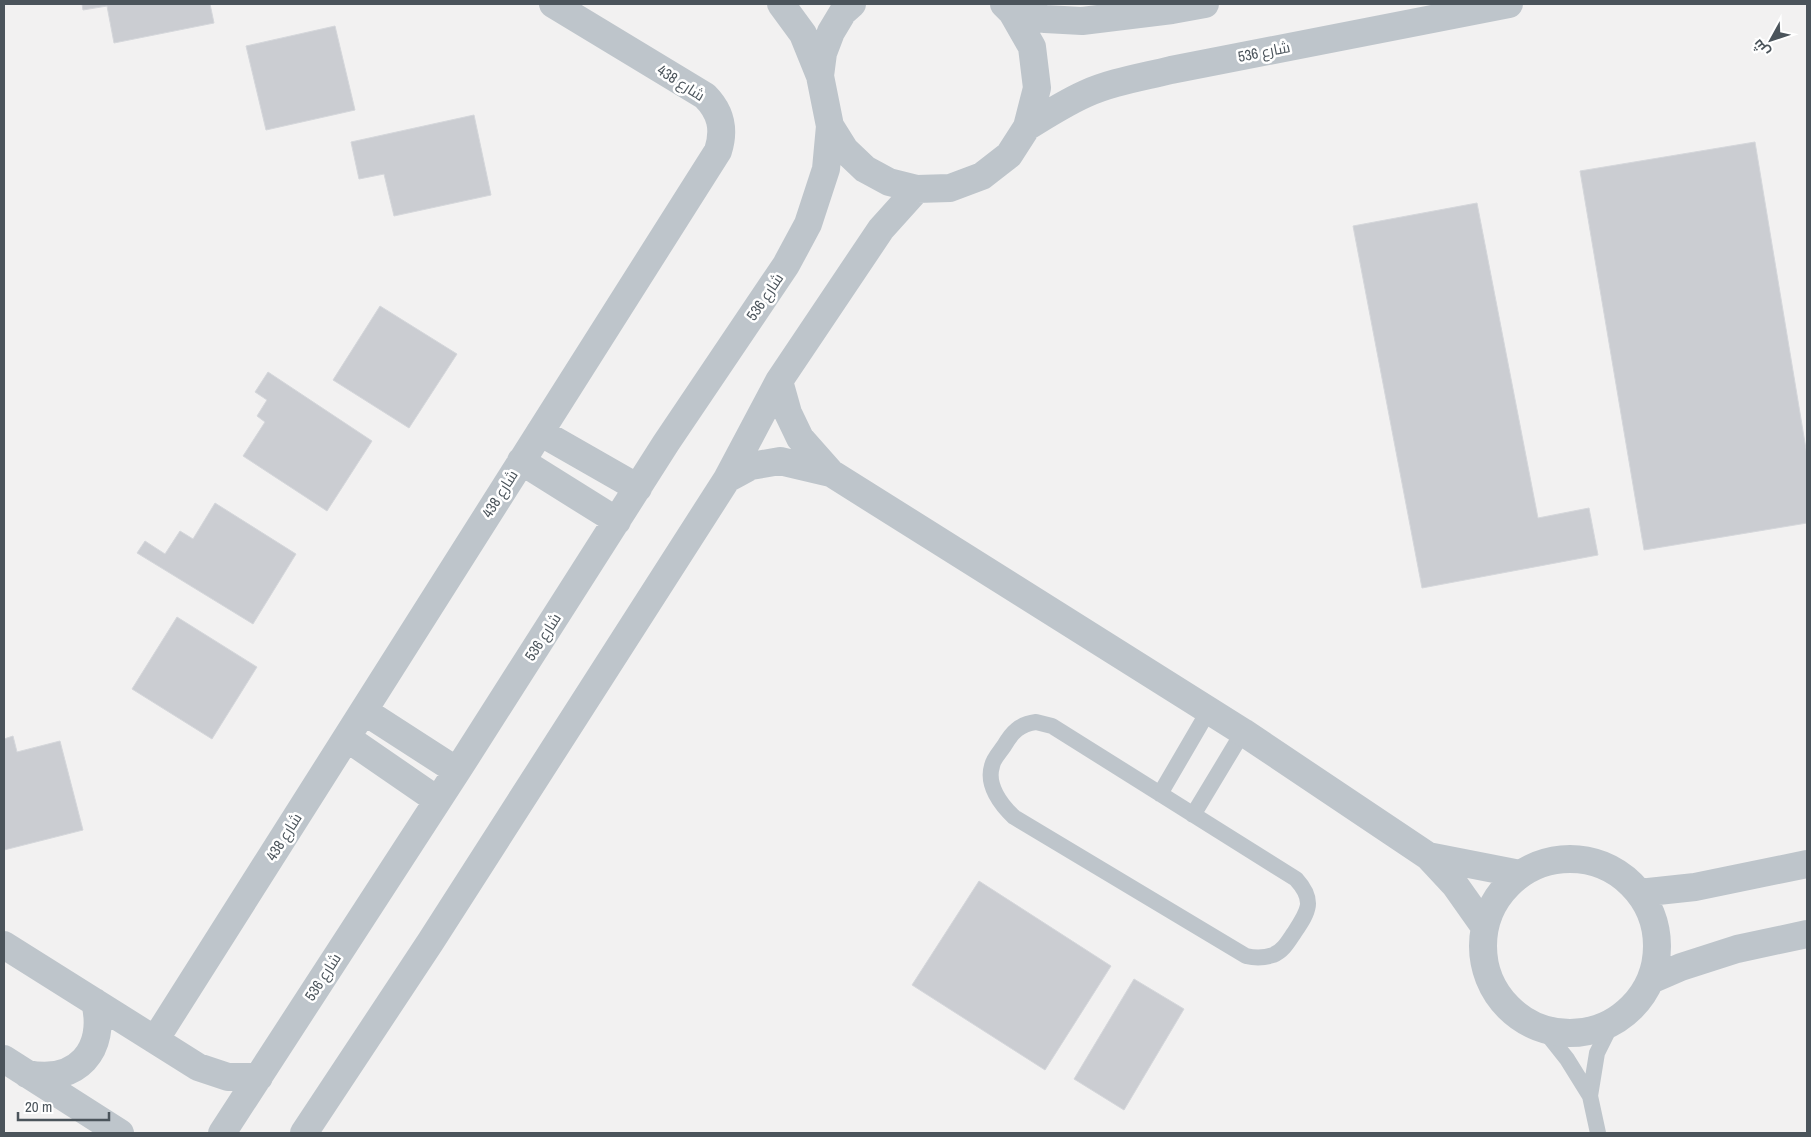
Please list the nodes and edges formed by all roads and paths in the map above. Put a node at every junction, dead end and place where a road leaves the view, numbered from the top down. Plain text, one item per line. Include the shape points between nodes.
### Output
1 (552, 4) edge
2 (781, 4) edge
3 (852, 4) edge
4 (1205, 4) edge
5 (1509, 4) edge
6 (1008, 8) edge
7 (820, 76) junction
8 (830, 126) junction
9 (1027, 127) junction
10 (916, 189) junction
11 (779, 381) junction
12 (540, 432) junction
13 (521, 461) junction
14 (831, 473) junction
15 (727, 479) junction
16 (638, 488) junction
17 (618, 521) junction
18 (1209, 710) junction
19 (364, 711) junction
20 (1243, 732) junction
21 (347, 738) junction
22 (457, 771) junction
23 (1160, 794) junction
24 (437, 800) junction
25 (1193, 815) junction
26 (1428, 856) junction
27 (1807, 864) edge
28 (1520, 874) junction
29 (1639, 893) junction
30 (1484, 926) junction
31 (1807, 934) edge
32 (4, 945) edge
33 (1650, 980) junction
34 (95, 1002) junction
35 (1612, 1023) junction
36 (1544, 1030) junction
37 (155, 1040) junction
38 (4, 1059) edge
39 (27, 1074) junction
40 (259, 1077) junction
41 (1590, 1096) junction
42 (107, 1130) edge
43 (222, 1133) edge
44 (304, 1133) edge
45 (1598, 1133) edge

1 - 12 street, شارع 438 via 705,96 719,114 722,138 718,151
2 - 7 street via 803,34
3 - 7 street via 831,32
4 - 6 street via 1082,21 1045,19
5 - 9 street, شارع 536 via 1123,82 1086,93
6 - 9 street via 1032,47 1037,88
7 - 8 street
8 - 10 street via 845,150 865,169 889,182
8 - 16 street, شارع 536 via 826,169 808,224 786,265
9 - 10 street via 1009,155 982,176 950,188
10 - 11 street via 881,229
11 - 14 street via 788,413 800,438
11 - 15 street
12 - 13 street, شارع 438
12 - 16 street
13 - 17 street
13 - 19 street, شارع 438
14 - 15 street via 780,461 751,466
14 - 18 street
15 - 44 street
16 - 17 street, شارع 536
17 - 22 street, شارع 536
18 - 20 street
18 - 23 lane
19 - 21 street, شارع 438
19 - 22 street
20 - 25 lane
20 - 26 street
21 - 24 street
21 - 37 street, شارع 438
22 - 24 street, شارع 536
23 - 25 lane
23 - 25 lane via 1044,723 1028,723 1019,727 991,766 996,794 1014,817 1246,956 1265,957 1282,950 1307,913 1309,904 1303,886
24 - 40 street, شارع 536
26 - 28 street
26 - 30 street via 1455,885
27 - 29 street via 1695,887
28 - 29 street via 1544,863 1570,859 1596,863 1620,875
28 - 30 street via 1502,892
29 - 33 street via 1657,935 1656,958
30 - 36 street via 1486,971 1499,996 1519,1017
31 - 33 street via 1737,949
32 - 34 street
33 - 35 street via 1641,998
34 - 37 street
34 - 39 street via 98,1029 95,1042 79,1064 54,1076
35 - 36 street via 1590,1031 1567,1034
35 - 41 lane via 1597,1052
36 - 41 lane
37 - 40 street via 198,1067 214,1073
38 - 39 street
39 - 42 street
40 - 43 street, شارع 536
41 - 45 lane

